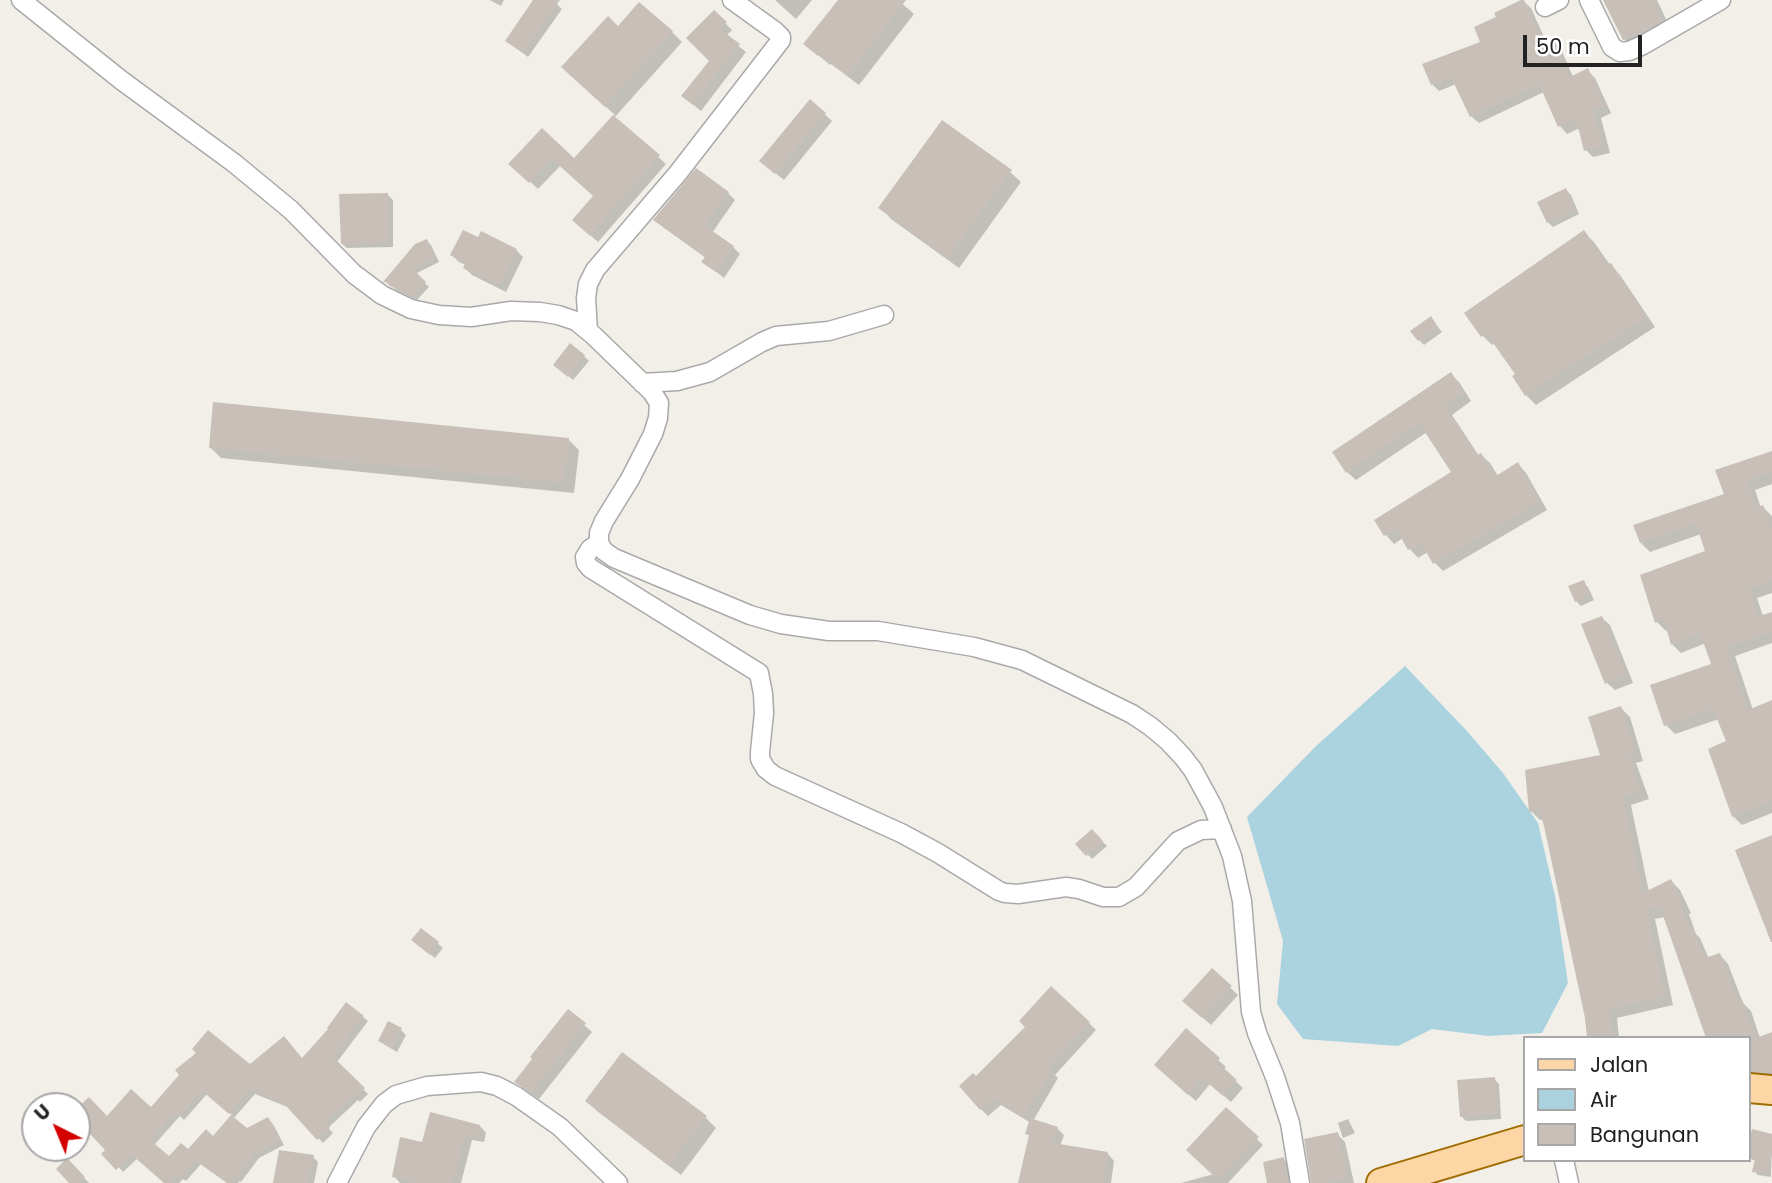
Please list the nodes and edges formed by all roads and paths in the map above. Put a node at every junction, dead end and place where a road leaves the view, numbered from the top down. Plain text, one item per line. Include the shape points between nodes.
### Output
1 (21, 0) edge
2 (732, 0) edge
3 (1589, 0) edge
4 (1721, 0) edge
5 (884, 315) dead end
6 (588, 331) junction
7 (642, 383) junction
8 (599, 543) junction
9 (1222, 830) junction
10 (1751, 1088) edge
11 (1772, 1090) edge
12 (1524, 1140) edge
13 (1564, 1162) edge
14 (337, 1183) edge
15 (618, 1183) edge
16 (1300, 1183) edge
17 (1381, 1183) edge
18 (1569, 1183) edge

1 - 6 street via 234,163 382,295 411,309 439,315 540,312 576,321
2 - 6 street via 781,40 678,173 595,270 586,298
3 - 4 street via 1612,47 1620,52 1643,45
5 - 7 street via 829,331 776,336 710,372 677,381
6 - 7 street
7 - 8 street via 659,403 658,418 641,458 604,521
8 - 9 street via 626,564 781,624 918,637 997,652 1040,667 1132,714 1159,733 1193,770
8 - 9 street via 585,557 590,568 759,673 764,705 760,759 766,769 938,853 999,891 1018,894 1066,887 1119,897 1136,887 1178,841 1201,830
9 - 16 street via 1242,901 1251,1012 1290,1123
10 - 11 main road
12 - 17 main road
13 - 18 street
14 - 15 street via 366,1127 384,1104 410,1090 461,1082 497,1086 525,1102 560,1127

